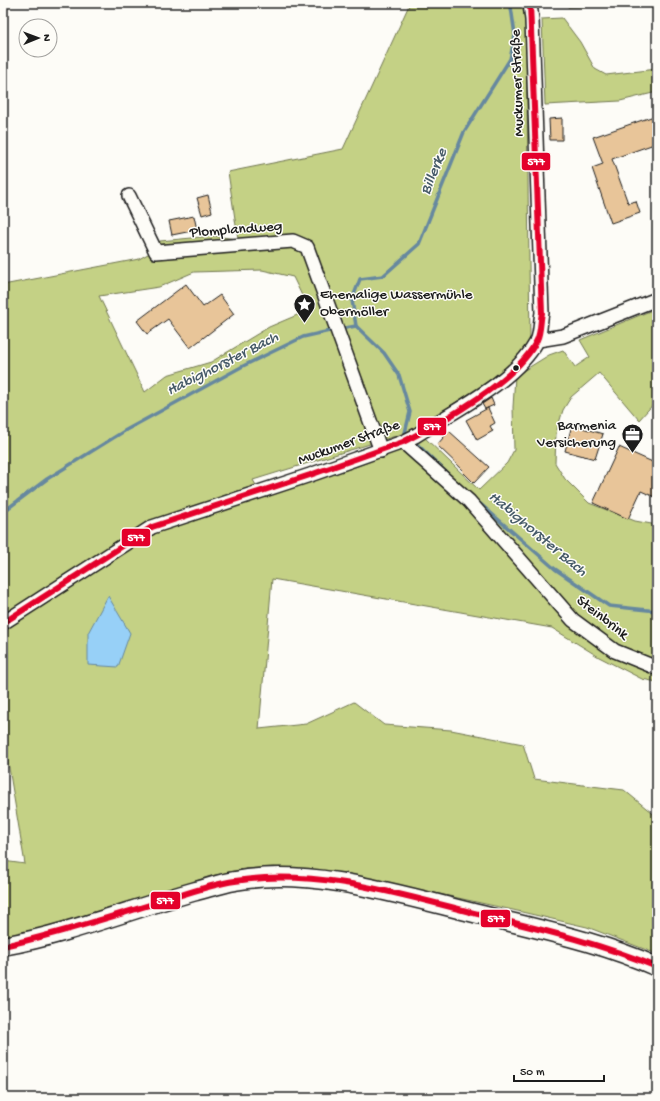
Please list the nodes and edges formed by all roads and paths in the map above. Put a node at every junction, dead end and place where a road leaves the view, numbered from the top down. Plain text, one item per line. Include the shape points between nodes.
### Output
1 (530, 3) edge
2 (129, 196) dead end
3 (657, 300) edge
4 (538, 340) junction
5 (403, 442) junction
6 (381, 451) junction
7 (3, 623) edge
8 (657, 668) edge
9 (3, 946) edge
10 (657, 967) edge

1 - 4 street, Muckumer Straße via 542,313
2 - 6 street, Plomplandweg via 156,252 294,242 306,247
3 - 4 street via 563,336
4 - 5 street, Muckumer Straße via 518,367
5 - 6 street, Muckumer Straße
5 - 8 street, Steinbrink via 469,501 573,620 615,652
6 - 7 street, Muckumer Straße via 152,527
9 - 10 street via 35,940 176,896 234,881 264,877 346,884 408,897 579,939

